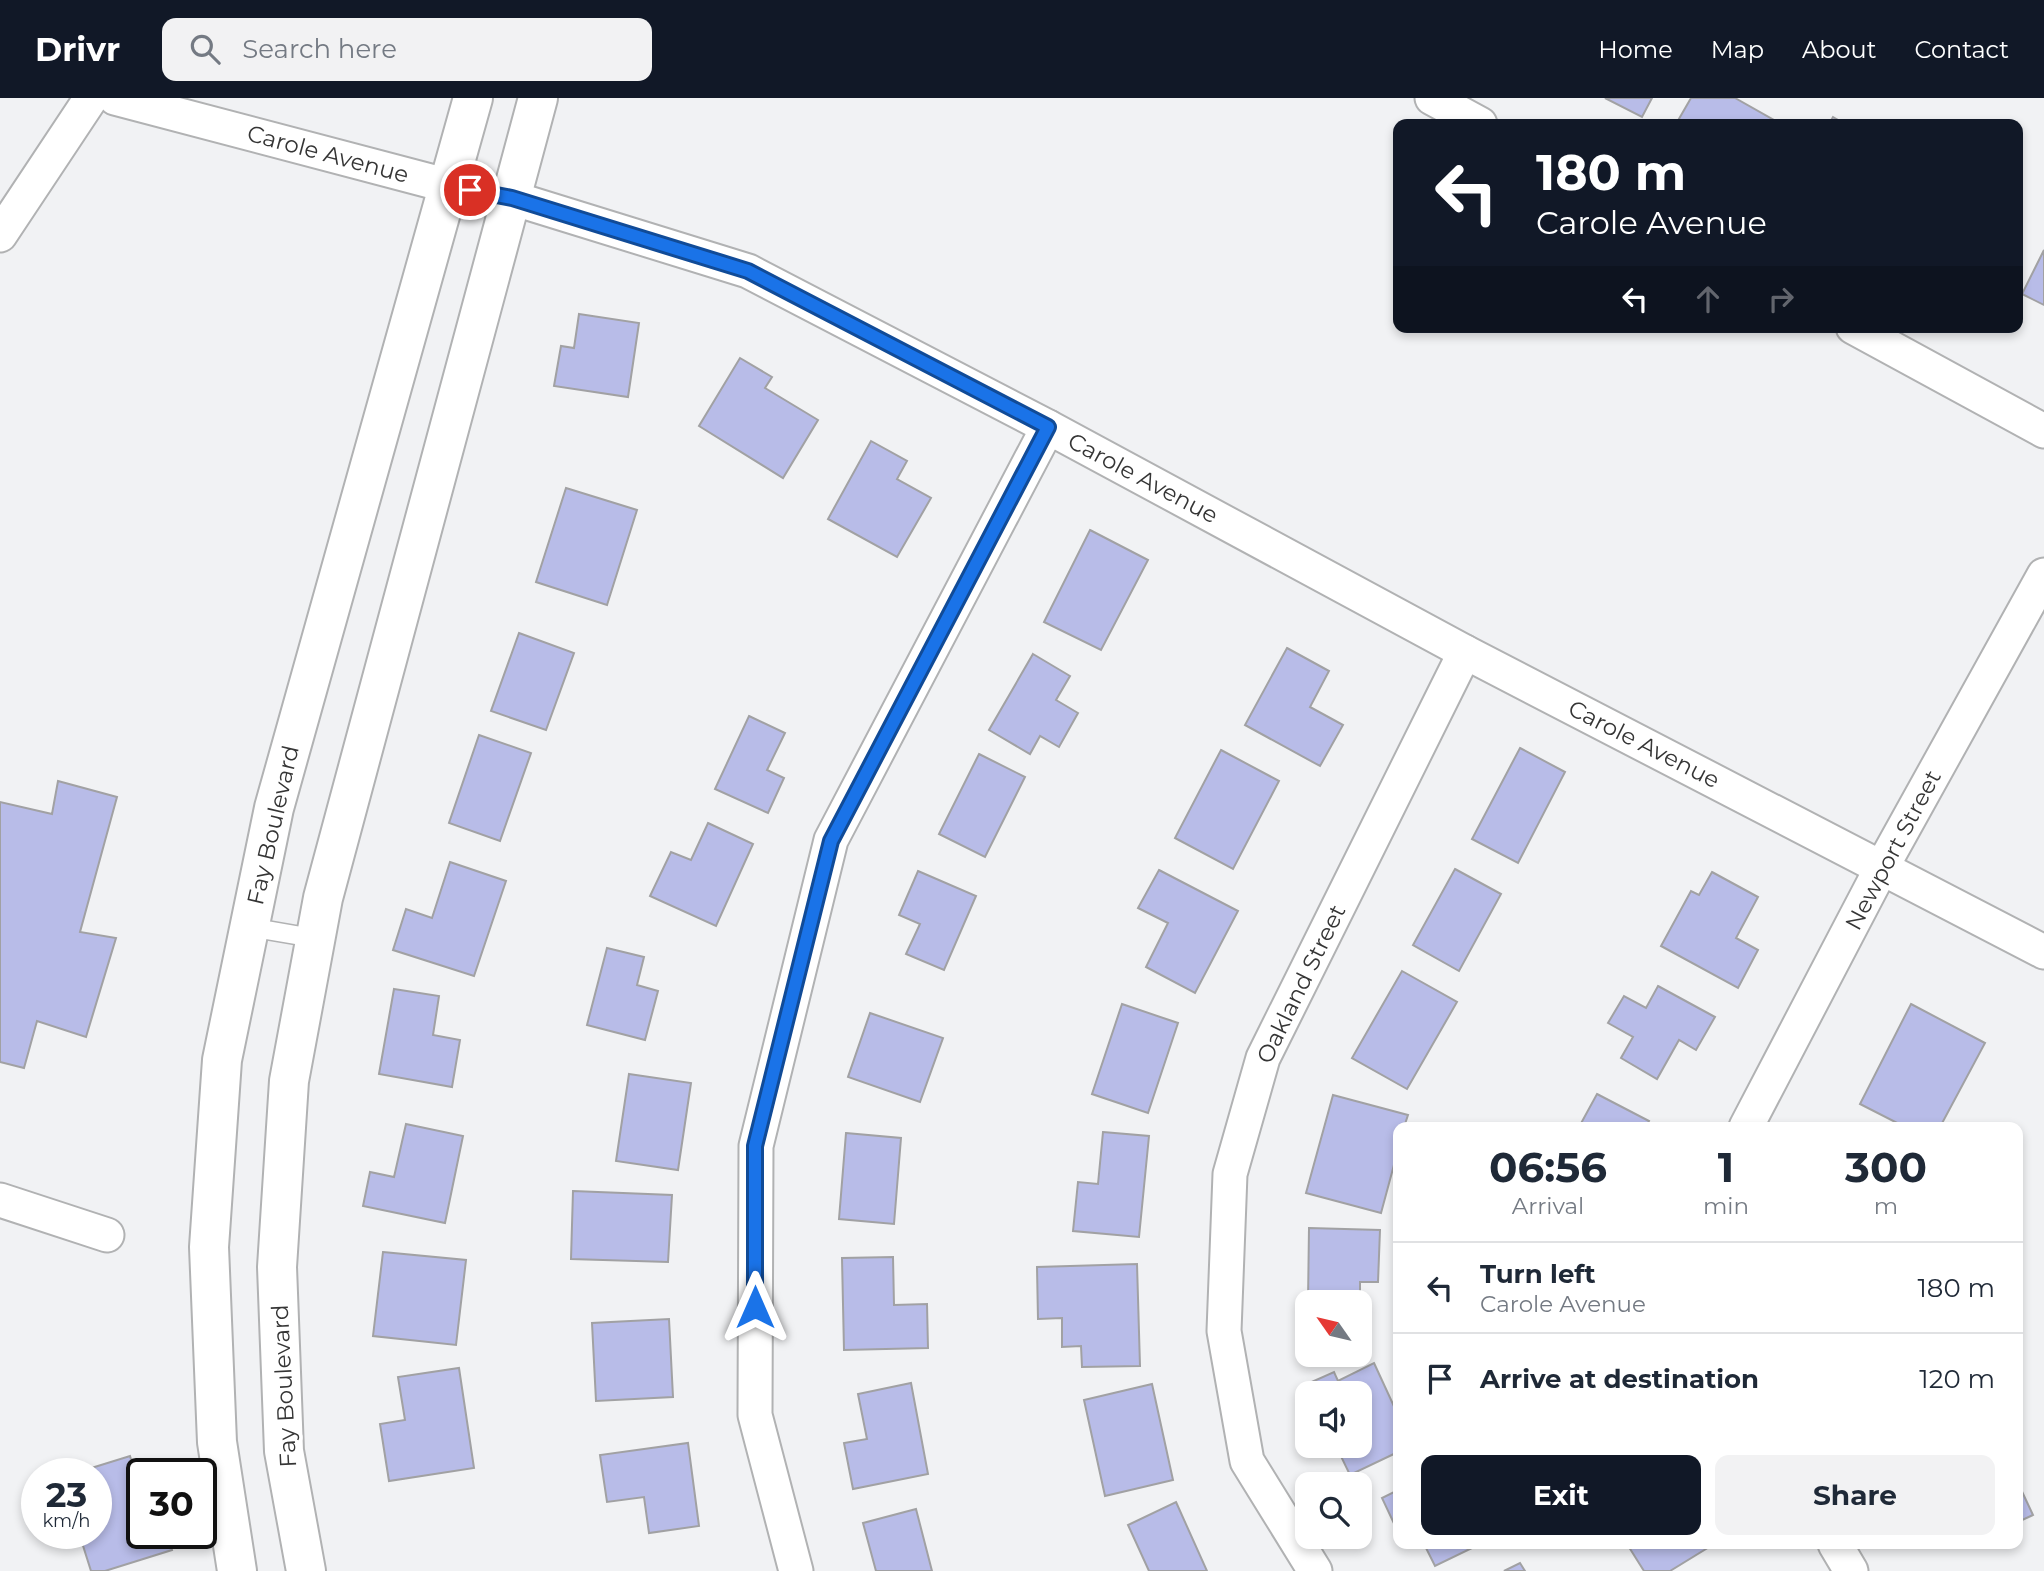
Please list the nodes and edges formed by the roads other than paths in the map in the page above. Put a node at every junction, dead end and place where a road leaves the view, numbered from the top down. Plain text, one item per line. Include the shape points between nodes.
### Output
1 (91, 98) edge
2 (115, 98) edge
3 (473, 98) edge
4 (538, 98) edge
5 (1432, 98) edge
6 (1471, 119) edge
7 (449, 186) junction
8 (512, 198) junction
9 (0, 235) edge
10 (1864, 333) edge
11 (1048, 427) junction
12 (2044, 431) edge
13 (2044, 575) edge
14 (1465, 652) junction
15 (1882, 867) junction
16 (250, 927) junction
17 (313, 938) junction
18 (2044, 952) edge
19 (1749, 1122) edge
20 (0, 1200) edge
21 (107, 1235) dead end
22 (1838, 1549) edge
23 (237, 1571) edge
24 (306, 1571) edge
25 (796, 1571) edge
26 (1315, 1571) edge
27 (1851, 1571) edge

1 - 9 street
2 - 7 street, Carole Avenue
3 - 7 main road, Fay Boulevard
4 - 8 main road, Fay Boulevard
5 - 6 street
7 - 8 street, Carole Avenue
7 - 16 main road, Fay Boulevard via 274,808
8 - 11 street, Carole Avenue via 748,271
8 - 17 main road, Fay Boulevard
10 - 12 street
11 - 14 street, Carole Avenue
11 - 25 street via 831,841 755,1146 755,1415
13 - 15 street, Newport Street
14 - 15 street, Carole Avenue
14 - 26 street, Oakland Street via 1263,1058 1230,1174 1224,1331 1247,1461
15 - 18 street, Carole Avenue
15 - 19 street, Newport Street
16 - 17 lane
16 - 23 main road, Fay Boulevard via 222,1060 209,1247 217,1442
17 - 24 main road, Fay Boulevard via 289,1081 277,1267 284,1451
20 - 21 street
22 - 27 street

